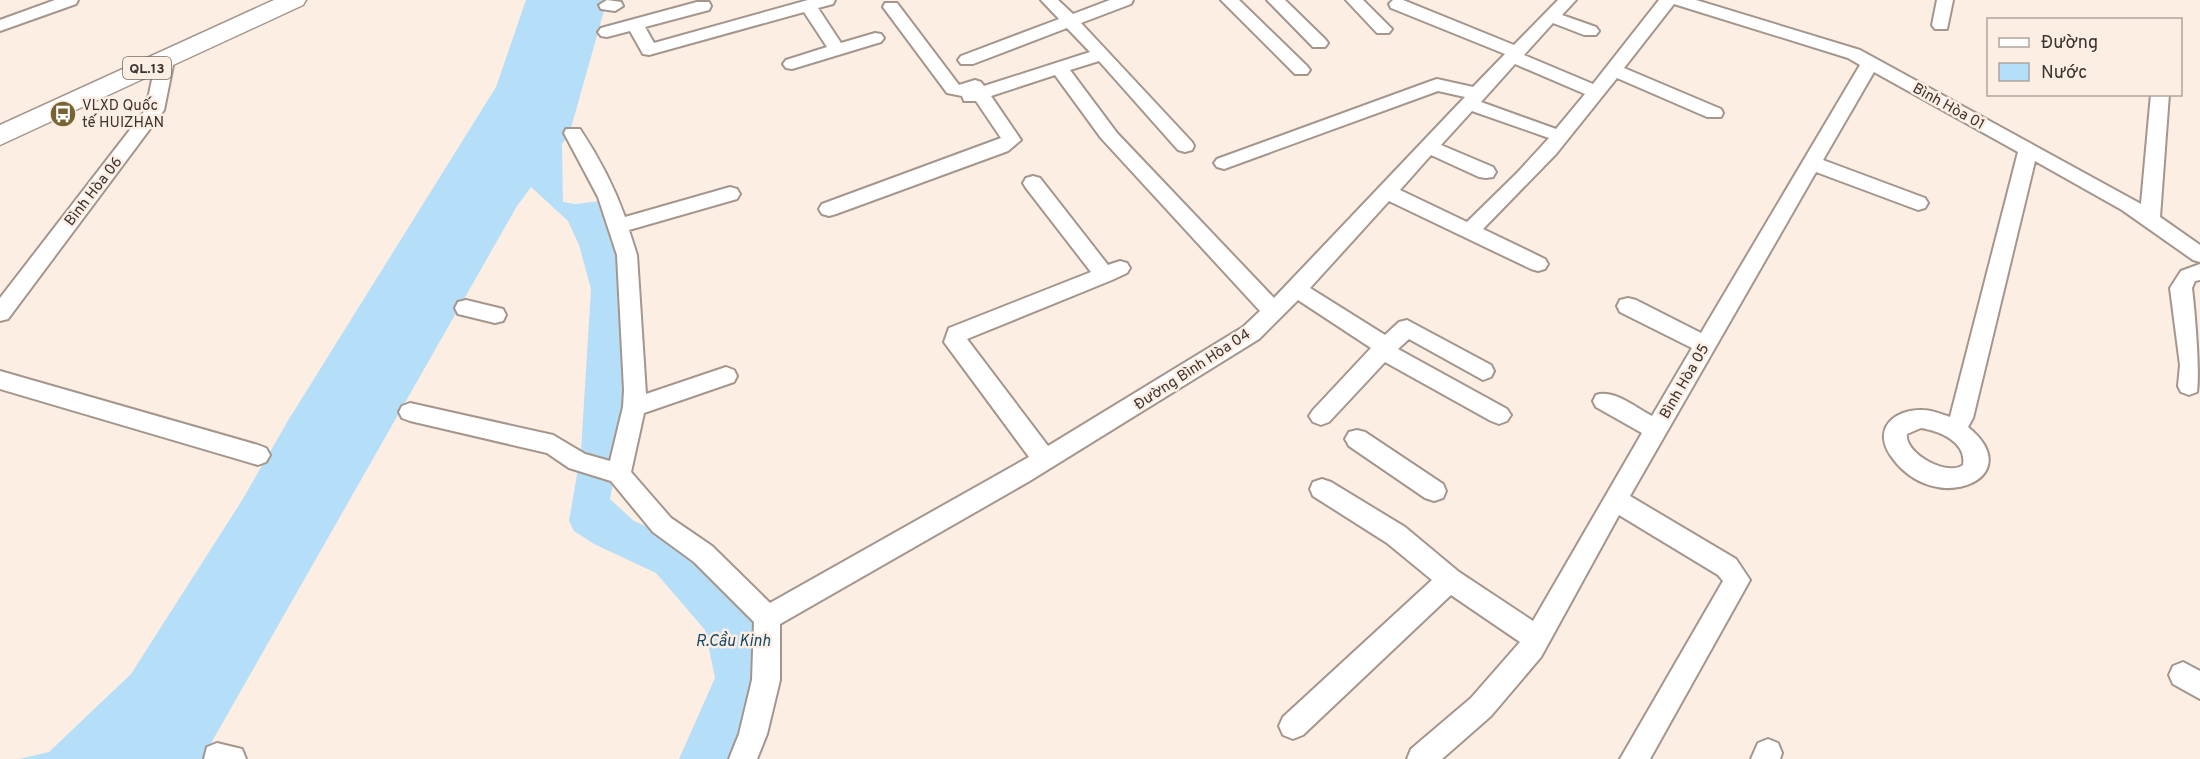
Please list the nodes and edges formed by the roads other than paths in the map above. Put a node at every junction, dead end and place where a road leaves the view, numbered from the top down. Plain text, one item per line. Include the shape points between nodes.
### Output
1 (70, 0) edge
2 (262, 0) edge
3 (294, 0) edge
4 (827, 0) edge
5 (1049, 0) edge
6 (1125, 0) edge
7 (1229, 0) edge
8 (1275, 0) edge
9 (1354, 0) edge
10 (1568, 0) edge
11 (1668, 0) edge
12 (1678, 0) edge
13 (1945, 0) edge
14 (1397, 4) dead end
15 (703, 6) dead end
16 (809, 6) junction
17 (891, 7) dead end
18 (1550, 16) junction
19 (1070, 21) junction
20 (635, 25) junction
21 (1941, 25) dead end
22 (0, 26) edge
23 (1383, 29) dead end
24 (1590, 31) dead end
25 (607, 32) dead end
26 (875, 38) dead end
27 (1319, 43) dead end
28 (837, 50) junction
29 (1102, 54) junction
30 (1514, 54) junction
31 (165, 60) junction
32 (967, 60) dead end
33 (1870, 63) junction
34 (792, 64) dead end
35 (1059, 68) junction
36 (1301, 70) dead end
37 (1613, 70) junction
38 (121, 72) junction
39 (1596, 92) junction
40 (981, 94) junction
41 (2160, 96) edge
42 (1473, 99) junction
43 (948, 104) dead end
44 (1714, 112) dead end
45 (0, 118) edge
46 (1548, 132) dead end
47 (573, 133) dead end
48 (0, 136) edge
49 (1185, 147) dead end
50 (1429, 147) junction
51 (2028, 150) junction
52 (1224, 163) dead end
53 (1811, 164) junction
54 (1486, 172) dead end
55 (1033, 183) dead end
56 (1387, 192) junction
57 (730, 194) dead end
58 (1918, 204) dead end
59 (830, 209) dead end
60 (2150, 220) junction
61 (617, 226) junction
62 (1468, 231) junction
63 (2200, 255) edge
64 (1538, 264) dead end
65 (2200, 272) edge
66 (1296, 289) junction
67 (1628, 306) dead end
68 (466, 308) dead end
69 (1273, 311) junction
70 (0, 313) edge
71 (495, 315) dead end
72 (1705, 344) junction
73 (1384, 349) junction
74 (1483, 371) dead end
75 (726, 376) dead end
76 (0, 380) edge
77 (2189, 386) dead end
78 (1604, 401) dead end
79 (634, 408) junction
80 (410, 412) dead end
81 (1499, 415) dead end
82 (1321, 416) dead end
83 (1656, 429) junction
84 (1955, 430) dead end
85 (1357, 439) dead end
86 (254, 454) dead end
87 (1045, 460) junction
88 (619, 474) junction
89 (1322, 489) dead end
90 (1434, 491) dead end
91 (1615, 500) junction
92 (1450, 580) junction
93 (767, 618) junction
94 (1537, 639) junction
95 (1293, 726) dead end
96 (743, 759) edge
97 (1421, 759) edge
98 (1634, 759) edge

1 - 22 street
2 - 38 highway, QL.13
3 - 31 highway, QL.13
4 - 16 street
5 - 19 street
6 - 19 street
7 - 36 street
8 - 27 street
9 - 23 street
10 - 18 street, Đường Bình Hòa 04
11 - 37 street
12 - 33 street, Bình Hòa 01 via 1854,54
13 - 21 street
14 - 30 street
15 - 20 street
16 - 20 street via 649,50
16 - 28 street
17 - 40 street via 953,89 974,85
18 - 24 street
18 - 30 street, Đường Bình Hòa 04
19 - 29 street
19 - 32 street
20 - 25 street
26 - 28 street
28 - 34 street
29 - 35 street
29 - 49 street
30 - 39 street
30 - 42 street, Đường Bình Hòa 04
31 - 38 highway, QL.13
31 - 70 street, Bình Hòa 06 via 154,111
33 - 51 street, Bình Hòa 01
33 - 53 street, Bình Hòa 05
35 - 40 street
35 - 69 street via 1110,136
37 - 39 street
37 - 44 street
38 - 45 highway, QL.13
38 - 48 highway, QL.13
39 - 62 street via 1494,209
40 - 43 street
40 - 59 street via 1012,137 1009,143
41 - 60 street
42 - 46 street
42 - 50 street, Đường Bình Hòa 04
42 - 52 street via 1437,85
47 - 61 street via 608,197
50 - 54 street
50 - 56 street, Đường Bình Hòa 04
51 - 60 street, Bình Hòa 01
51 - 84 street
53 - 58 street
53 - 72 street, Bình Hòa 05
55 - 87 street via 1112,272 957,334 955,342
56 - 62 street
56 - 66 street, Đường Bình Hòa 04
57 - 61 street
60 - 63 street, Bình Hòa 01
61 - 79 street via 627,255
62 - 64 street
65 - 77 street via 2188,276 2181,288 2191,365
66 - 69 street, Đường Bình Hòa 04
66 - 73 street
67 - 72 street
68 - 71 street
69 - 87 street, Đường Bình Hòa 04 via 1251,333
72 - 83 street, Bình Hòa 05
73 - 74 street via 1407,328
73 - 81 street
73 - 82 street
75 - 79 street
76 - 86 street
78 - 83 street
79 - 88 street
80 - 88 street via 553,445 577,461
83 - 91 street, Bình Hòa 05
85 - 90 street
87 - 93 street, Đường Bình Hòa 04
88 - 93 street via 662,525 703,554
89 - 92 street via 1396,535
91 - 94 street, Bình Hòa 05
91 - 98 street via 1727,567 1737,580
92 - 94 street
92 - 95 street
93 - 96 street via 766,680
94 - 97 street, Bình Hòa 05 via 1481,707

